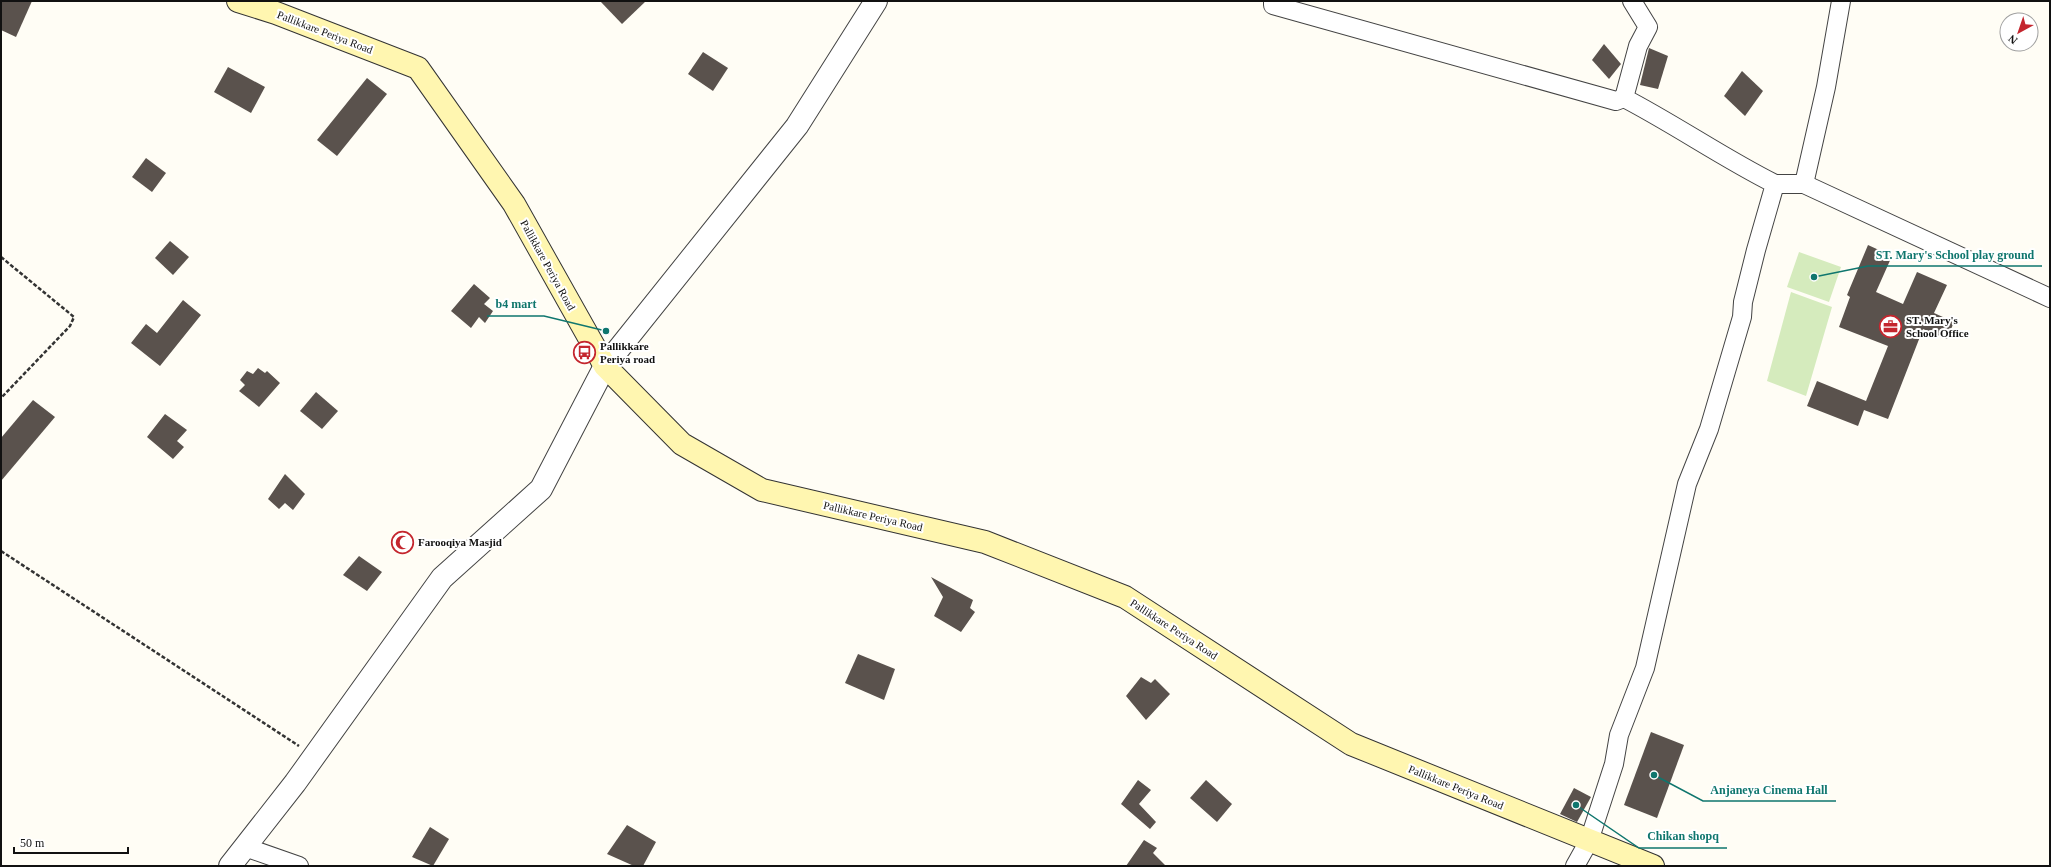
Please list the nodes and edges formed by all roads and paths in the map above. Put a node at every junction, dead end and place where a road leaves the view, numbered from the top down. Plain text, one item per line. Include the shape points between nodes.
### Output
1 (238, 1) edge
2 (876, 1) edge
3 (1273, 1) edge
4 (1632, 1) edge
5 (1841, 1) edge
6 (1624, 98) junction
7 (1775, 184) junction
8 (1804, 184) junction
9 (1, 257) edge
10 (2050, 298) edge
11 (605, 366) junction
12 (1, 398) edge
13 (1, 551) edge
14 (314, 756) junction
15 (1589, 841) junction
16 (245, 847) junction
17 (230, 866) edge
18 (299, 866) edge
19 (1575, 866) edge
20 (1653, 866) edge

1 - 11 main road, Pallikkare Periya Road via 276,13 418,68 514,204
2 - 11 street via 797,126
3 - 6 street via 1273,4 1616,101
4 - 6 street via 1648,27 1638,46
5 - 8 street via 1826,87
6 - 7 street
7 - 8 street
7 - 15 street via 1743,302 1742,317 1709,429 1687,484 1645,668 1619,735 1614,764
8 - 10 street
9 - 12 path via 74,317 70,326
11 - 14 street via 541,489 442,578
11 - 15 main road, Pallikkare Periya Road via 682,444 762,490 985,542 1125,597 1351,744
13 - 14 path
14 - 16 street
15 - 19 street
15 - 20 main road, Pallikkare Periya Road
16 - 17 street
16 - 18 street

